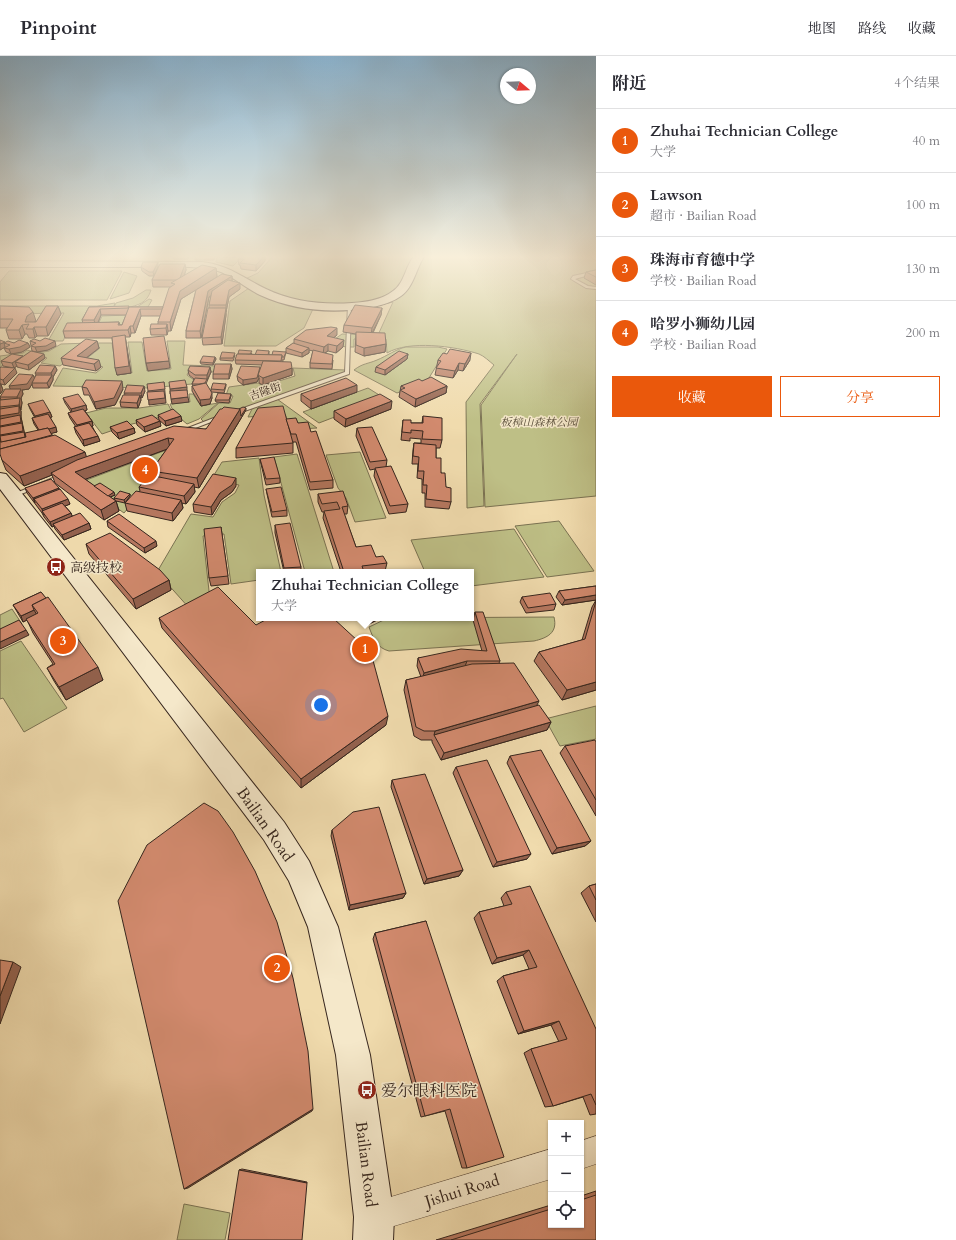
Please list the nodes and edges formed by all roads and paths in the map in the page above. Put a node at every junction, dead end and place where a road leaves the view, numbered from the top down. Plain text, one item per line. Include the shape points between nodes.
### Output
1 (349, 310) edge
2 (232, 414) edge
3 (225, 416) edge
4 (175, 434) edge
5 (66, 474) edge
6 (7, 486) edge
7 (596, 1150) edge
8 (584, 1154) edge
9 (548, 1165) edge
10 (374, 1228) edge

1 - 2 lane, 吉隆街 via 347,373
3 - 4 lane
5 - 6 lane
6 - 10 main road, Bailian Road via 274,831 299,871 323,927 353,1055
7 - 8 street
9 - 10 street, Jishui Road

